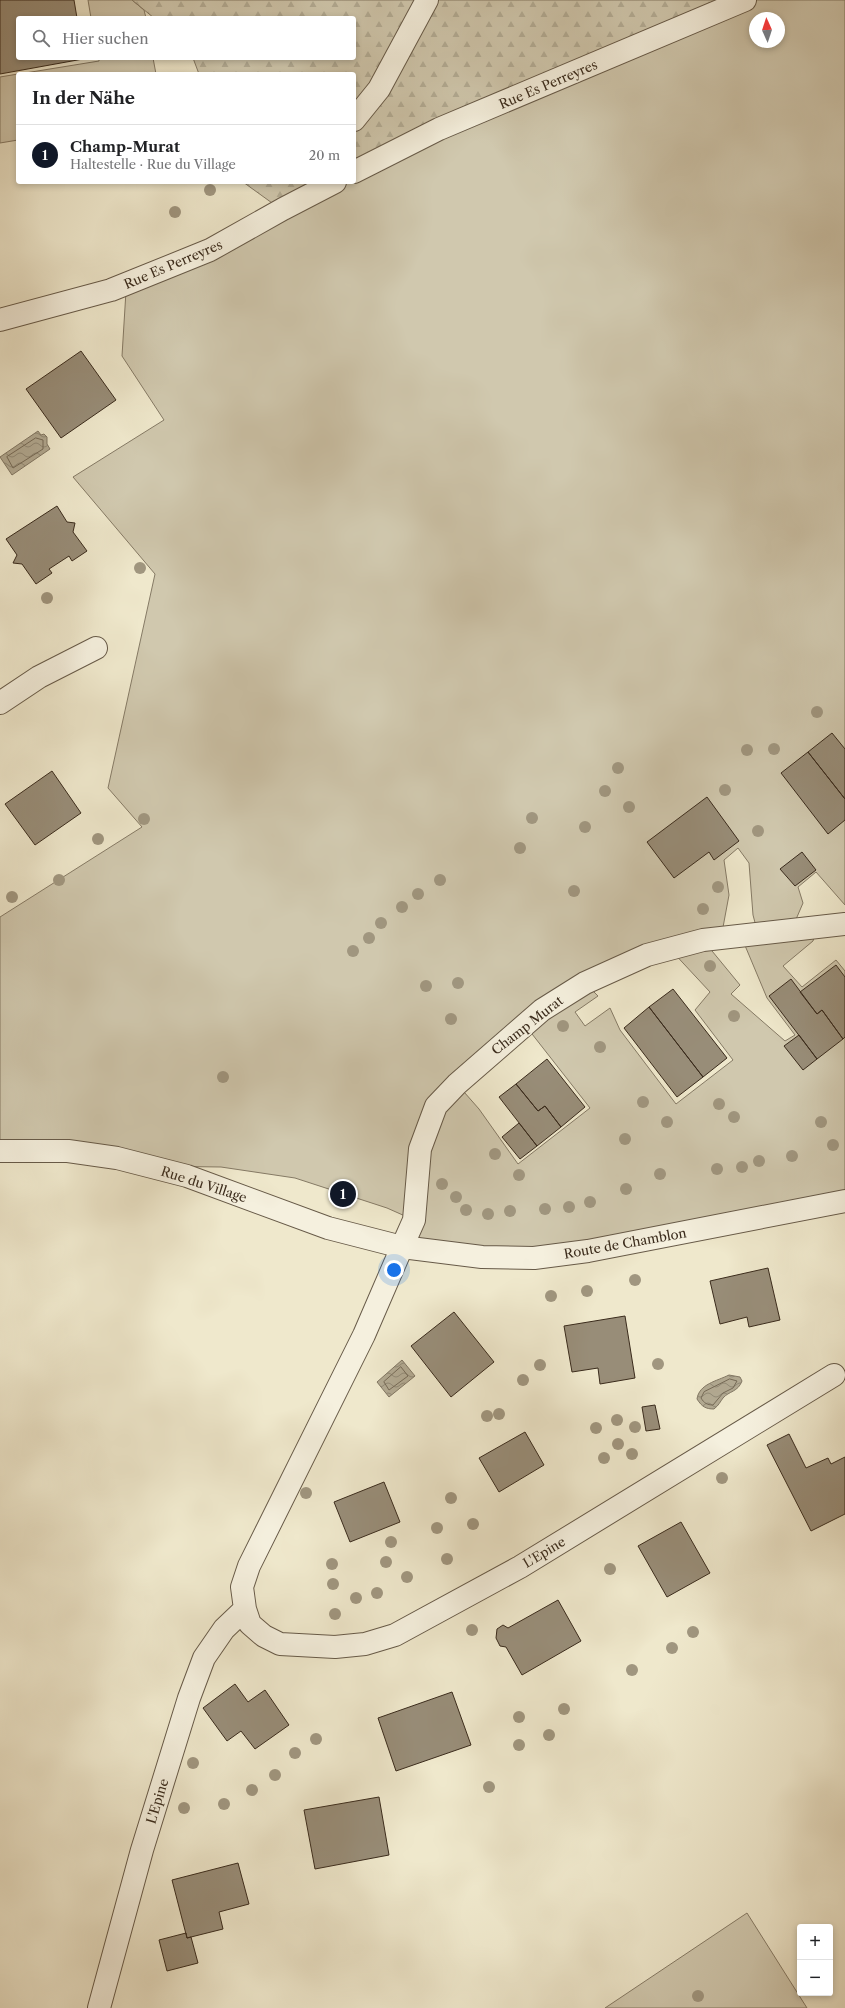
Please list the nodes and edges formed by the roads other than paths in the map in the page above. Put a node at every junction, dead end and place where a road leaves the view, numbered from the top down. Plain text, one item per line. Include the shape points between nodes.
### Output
1 (427, 0) edge
2 (745, 0) edge
3 (356, 118) edge
4 (356, 171) edge
5 (302, 184) edge
6 (331, 184) edge
7 (283, 209) junction
8 (0, 320) edge
9 (96, 648) dead end
10 (0, 704) edge
11 (845, 924) edge
12 (0, 1151) edge
13 (845, 1201) edge
14 (402, 1247) junction
15 (834, 1375) dead end
16 (245, 1609) junction
17 (99, 2008) edge

1 - 3 street via 379,89
2 - 4 street, Rue Es Perreyres via 439,129
5 - 7 street
6 - 7 street, Rue Es Perreyres
7 - 8 street, Rue Es Perreyres via 210,250 111,290
9 - 10 street via 39,677
11 - 14 street, Champ Murat via 721,938 680,946 647,956 585,983 542,1010 468,1073 436,1106 420,1149 414,1220
12 - 14 street, Rue du Village via 68,1151 117,1158 187,1176 328,1228
13 - 14 street, Route de Chamblon via 596,1250 534,1258 482,1257
14 - 16 street, L'Epine via 364,1335 249,1566 242,1587
15 - 16 street, L'Epine via 520,1567 396,1635 365,1644 335,1647 280,1644 264,1636 250,1624
16 - 17 street, L'Epine via 224,1628 204,1658 189,1698 142,1850

